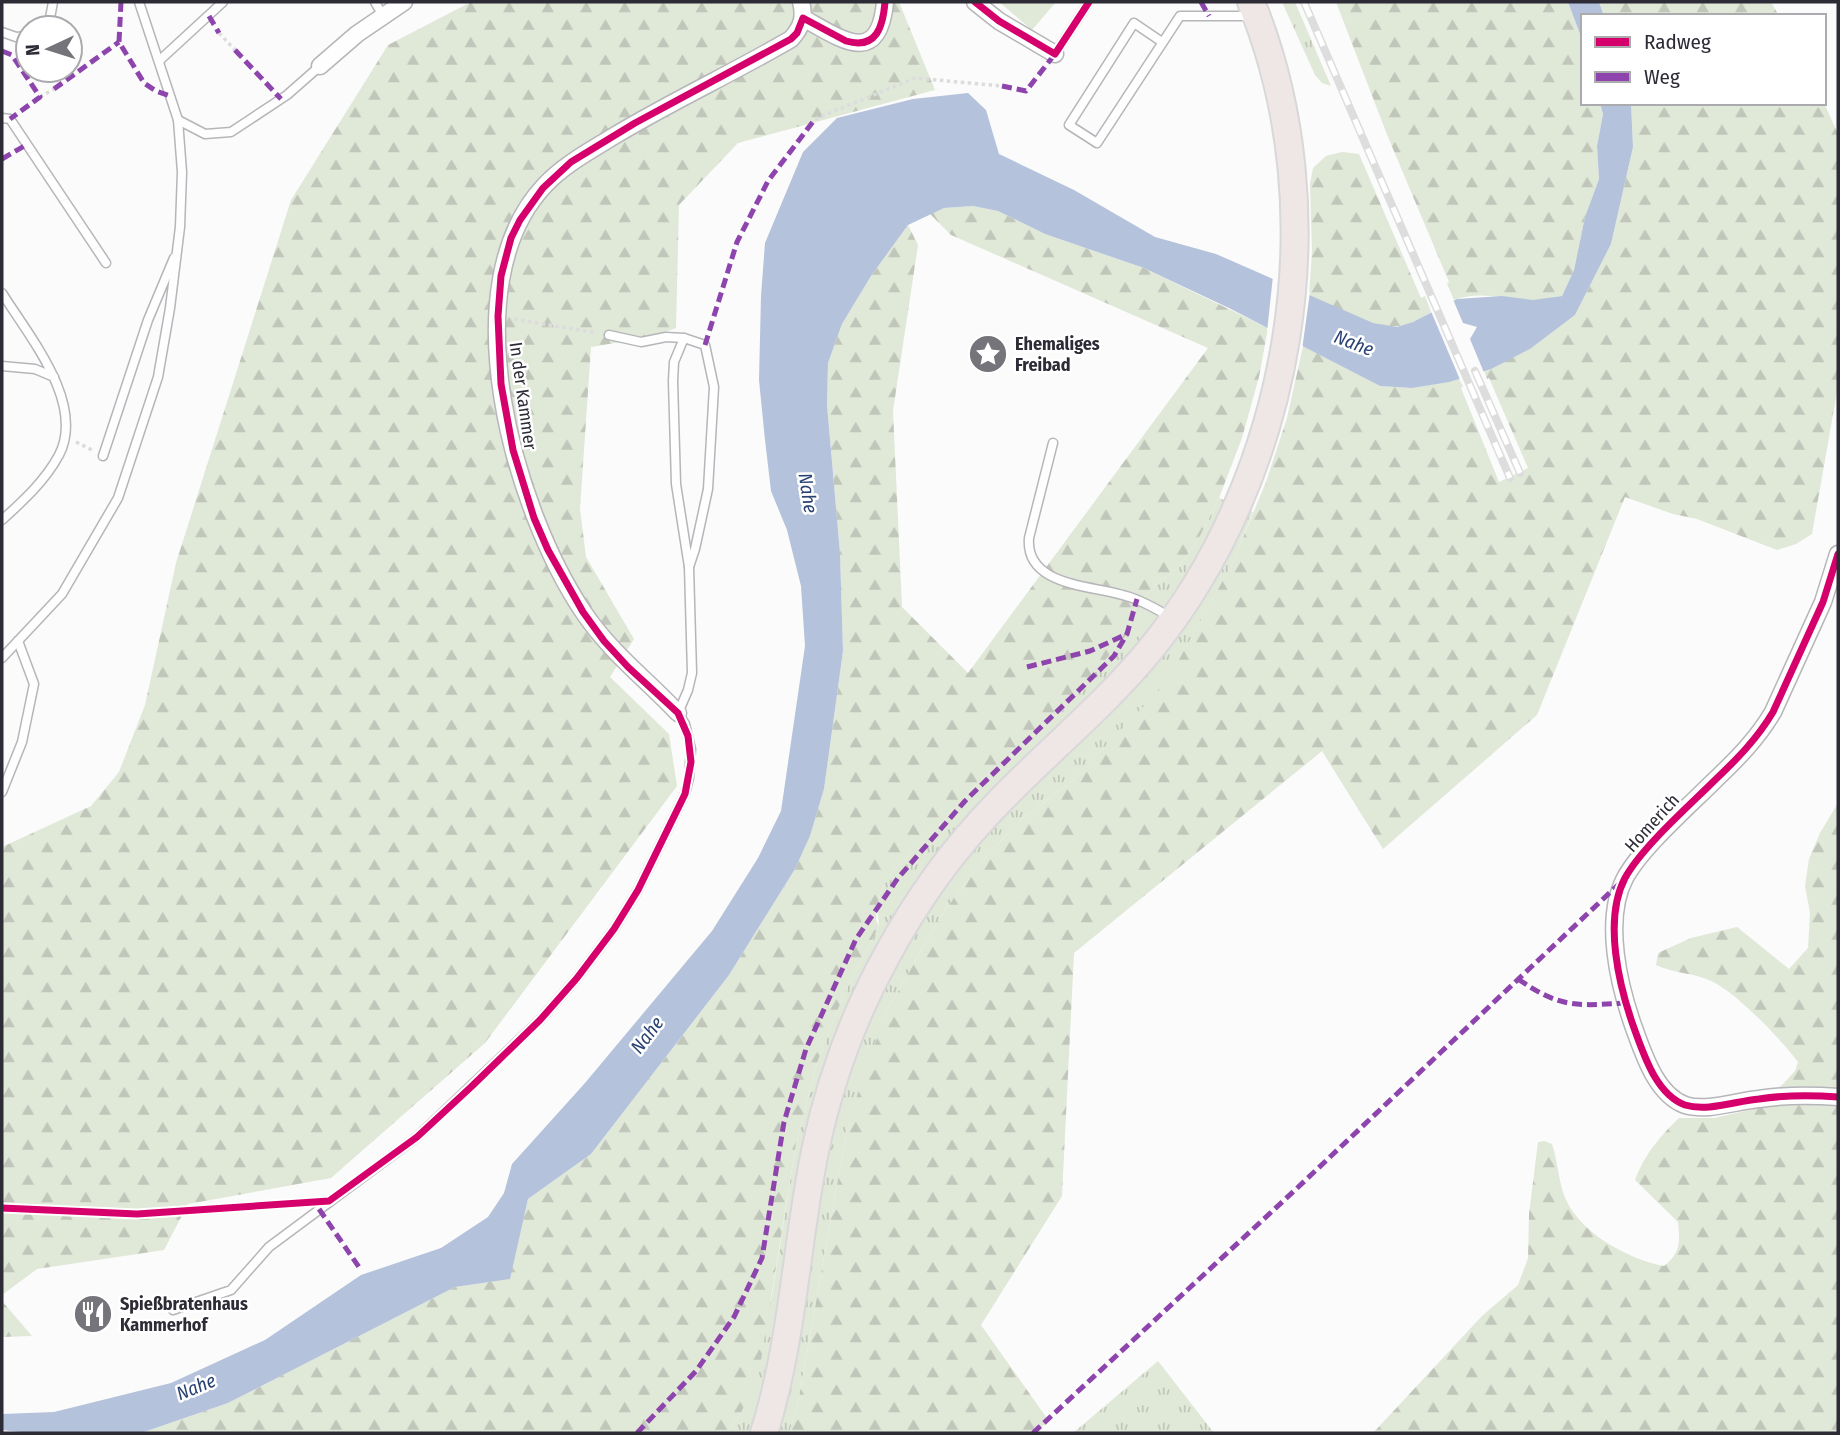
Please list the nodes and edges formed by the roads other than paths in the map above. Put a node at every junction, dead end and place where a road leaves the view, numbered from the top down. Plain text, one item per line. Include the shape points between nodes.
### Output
1 (139, 2) edge
2 (223, 2) edge
3 (404, 2) edge
4 (800, 2) edge
5 (885, 2) edge
6 (975, 2) edge
7 (1089, 2) edge
8 (379, 9) edge
9 (1254, 9) edge
10 (803, 19) junction
11 (1163, 42) junction
12 (1055, 54) joint
13 (160, 60) junction
14 (320, 66) joint
15 (2, 118) edge
16 (178, 120) junction
17 (177, 249) junction
18 (106, 263) dead end
19 (2, 293) edge
20 (609, 335) road end
21 (684, 338) junction
22 (2, 366) edge
23 (54, 377) junction
24 (1053, 443) dead end
25 (103, 456) road end
26 (2, 520) edge
27 (1838, 554) edge
28 (689, 567) junction
29 (1173, 618) junction
30 (18, 641) junction
31 (2, 657) edge
32 (678, 713) junction
33 (2, 792) edge
34 (1838, 1097) edge
35 (173, 1310) dead end
36 (764, 1433) edge

1 - 13 lane
2 - 13 lane
3 - 8 street
4 - 10 street
5 - 10 street via 881,28 859,43
6 - 12 street
7 - 12 lane
8 - 14 street
9 - 11 lane via 1180,16
9 - 29 main road via 1280,102 1292,185 1293,264 1285,342 1266,423 1236,505
10 - 32 street, In der Kammer via 791,39 635,123 556,174 531,203 512,238 500,276 501,384 513,450 534,518 583,612 604,641
11 - 11 lane via 1097,143 1069,125 1134,23
13 - 16 lane
14 - 16 lane via 287,95 231,132 205,134
15 - 18 lane via 10,119
16 - 17 lane via 182,172
17 - 25 lane
17 - 30 lane via 158,377 118,498 62,594
19 - 23 lane
20 - 21 lane via 641,342
21 - 28 lane via 674,362 673,381 676,484
21 - 28 lane via 705,345 714,387 708,489
22 - 23 lane via 35,369
23 - 26 lane via 65,414 60,453 44,479
24 - 29 lane via 1029,538 1028,547 1038,566 1055,579 1140,600
27 - 34 street, Homerich via 1823,602 1763,729 1626,876 1620,891 1615,949 1625,1003 1643,1051 1658,1082 1674,1099 1700,1107 1760,1098
28 - 32 lane via 692,673
29 - 36 main road via 1123,680 972,831 905,924 868,992 838,1067 816,1149 788,1337
30 - 31 lane
30 - 33 lane via 34,684 22,742
32 - 35 lane via 691,749 685,794 638,890 577,978 540,1020 417,1137 269,1247 231,1290

